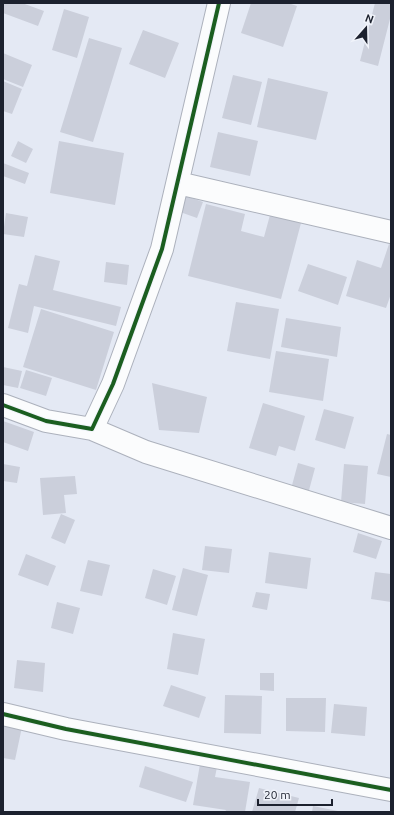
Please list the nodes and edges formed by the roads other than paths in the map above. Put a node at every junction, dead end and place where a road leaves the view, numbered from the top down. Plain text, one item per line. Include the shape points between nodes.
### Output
1 (219, 3) edge
2 (178, 183) junction
3 (391, 232) edge
4 (3, 405) edge
5 (92, 429) junction
6 (391, 528) edge
7 (3, 714) edge
8 (391, 790) edge

1 - 2 street
2 - 3 street
2 - 5 street via 162,249 113,384
4 - 5 street via 46,421
5 - 6 street via 146,452
7 - 8 street via 66,729

